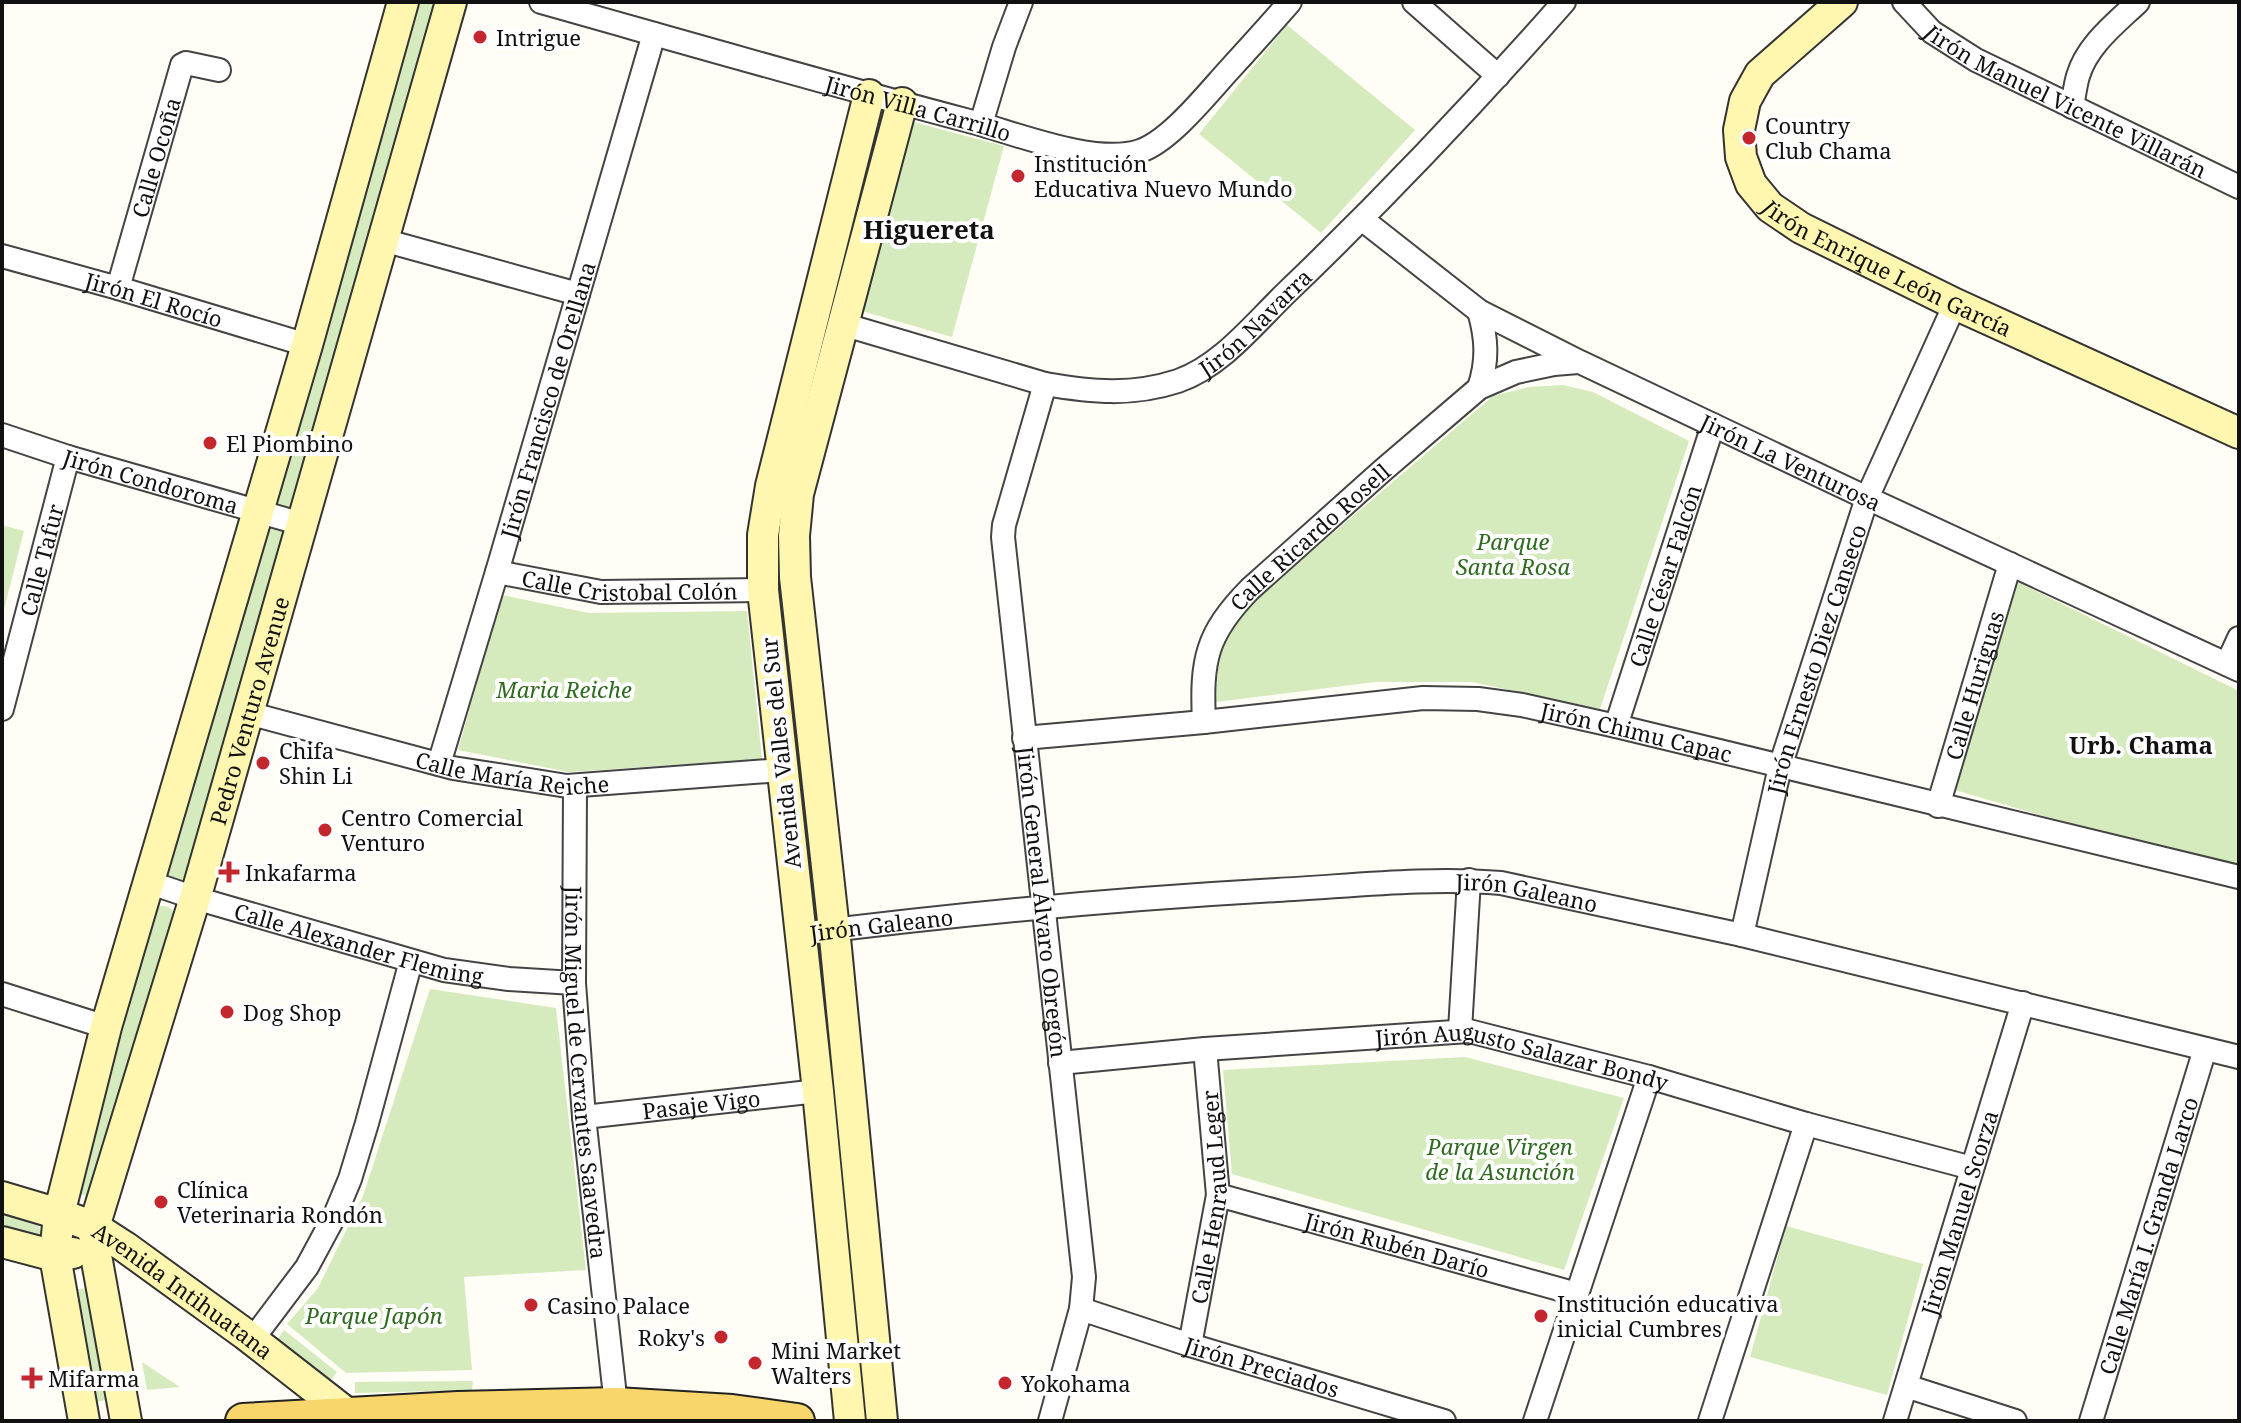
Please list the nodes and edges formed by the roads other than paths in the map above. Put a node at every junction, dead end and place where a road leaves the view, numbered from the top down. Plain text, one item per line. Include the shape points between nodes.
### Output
1 (403, 2) edge
2 (451, 2) edge
3 (541, 2) edge
4 (1021, 2) edge
5 (1290, 2) edge
6 (1414, 2) edge
7 (1564, 2) edge
8 (1842, 2) edge
9 (1904, 2) edge
10 (2138, 2) edge
11 (654, 34) junction
12 (219, 70) dead end
13 (1498, 76) junction
14 (869, 95) junction
15 (902, 103) junction
16 (2072, 107) junction
17 (981, 124) junction
18 (2239, 187) edge
19 (1363, 220) junction
20 (383, 240) junction
21 (2, 256) edge
22 (118, 288) junction
23 (578, 294) junction
24 (1955, 304) junction
25 (1479, 311) junction
26 (842, 324) junction
27 (307, 345) junction
28 (1580, 362) junction
29 (1045, 384) junction
30 (1479, 388) junction
31 (1713, 425) junction
32 (2239, 433) edge
33 (2, 435) edge
34 (68, 457) junction
35 (1867, 498) junction
36 (257, 512) junction
37 (302, 524) junction
38 (2010, 564) junction
39 (497, 572) junction
40 (763, 590) junction
41 (2239, 638) edge
42 (2233, 667) edge
43 (2, 709) edge
44 (248, 713) junction
45 (1204, 722) junction
46 (1616, 726) junction
47 (1024, 738) junction
48 (439, 764) junction
49 (1780, 767) junction
50 (781, 770) junction
51 (575, 787) junction
52 (1938, 806) junction
53 (2239, 877) edge
54 (1469, 880) junction
55 (148, 882) junction
56 (195, 898) junction
57 (1043, 908) junction
58 (834, 930) junction
59 (800, 934) junction
60 (1742, 935) junction
61 (411, 961) junction
62 (574, 983) junction
63 (2, 994) edge
64 (2023, 1003) junction
65 (106, 1027) junction
66 (1460, 1030) junction
67 (1205, 1049) junction
68 (2205, 1049) junction
69 (2239, 1057) edge
70 (1060, 1063) junction
71 (1649, 1077) junction
72 (818, 1091) junction
73 (584, 1117) junction
74 (1806, 1124) junction
75 (1972, 1168) junction
76 (1218, 1195) junction
77 (2, 1197) edge
78 (59, 1214) junction
79 (95, 1239) junction
80 (2, 1242) edge
81 (55, 1256) junction
82 (1577, 1294) junction
83 (1081, 1309) junction
84 (252, 1340) junction
85 (1190, 1345) junction
86 (1906, 1386) junction
87 (616, 1405) junction
88 (1396, 1414) edge
89 (349, 1415) junction
90 (84, 1421) edge
91 (126, 1421) edge
92 (243, 1421) edge
93 (797, 1421) edge
94 (850, 1421) edge
95 (882, 1421) edge
96 (1050, 1421) edge
97 (1444, 1421) edge
98 (1535, 1421) edge
99 (1710, 1421) edge
100 (1895, 1421) edge
101 (2015, 1421) edge
102 (2091, 1421) edge

1 - 27 main road
2 - 20 main road, Pedro Venturo Avenue
3 - 11 street, Jirón Villa Carrillo
4 - 17 street
5 - 17 street, Jirón Villa Carrillo via 1169,133 1141,151 1095,155
6 - 13 street
7 - 13 street, Jirón Navarra
8 - 24 main road, Jirón Enrique León García via 1760,74 1745,101 1739,130 1751,184 1770,207 1801,228
9 - 16 street, Jirón Manuel Vicente Villarán via 1932,32 1976,60
10 - 16 street via 2085,59
11 - 14 street, Jirón Villa Carrillo
11 - 23 street, Jirón Francisco de Orellana
12 - 22 street, Calle Ocoña via 182,65
13 - 19 street, Jirón Navarra
14 - 15 street, Jirón Villa Carrillo
14 - 40 main road, Avenida Valles del Sur via 771,486 763,535
15 - 17 street, Jirón Villa Carrillo
15 - 26 main road, Avenida Valles del Sur
16 - 18 street, Jirón Manuel Vicente Villarán
19 - 25 street, Jirón La Venturosa
19 - 29 street, Jirón Navarra via 1217,359 1180,380 1110,393
20 - 23 street
20 - 37 main road, Pedro Venturo Avenue
21 - 22 street, Jirón El Rocío
22 - 27 street, Jirón El Rocío
23 - 39 street, Jirón Francisco de Orellana
24 - 32 main road, Jirón Enrique León García
24 - 35 street, Jirón Ernesto Diez Canseco
25 - 28 street, Jirón La Venturosa
25 - 30 street via 1487,359
26 - 29 street, Jirón Navarra
26 - 58 main road, Avenida Valles del Sur via 798,494 794,536
27 - 36 main road
28 - 30 street, Calle Ricardo Rosell via 1516,372
28 - 31 street, Jirón La Venturosa
29 - 47 street, Jirón General Álvaro Obregón via 1003,537
30 - 45 street, Calle Ricardo Rosell via 1230,609 1206,655
31 - 35 street, Jirón La Venturosa
31 - 46 street, Calle César Falcón
33 - 34 street, Jirón Condoroma
34 - 36 street, Jirón Condoroma
34 - 43 street, Calle Tafur
35 - 38 street, Jirón La Venturosa
35 - 49 street, Jirón Ernesto Diez Canseco
36 - 37 street, Jirón Condoroma
36 - 55 main road
37 - 44 main road, Pedro Venturo Avenue
38 - 42 street, Jirón La Venturosa
38 - 52 street, Calle Huriguas
39 - 40 street, Calle Cristobal Colón via 601,592
39 - 48 street, Jirón Francisco de Orellana
40 - 50 main road, Avenida Valles del Sur
41 - 42 street
44 - 48 street, Calle María Reiche
44 - 56 main road, Pedro Venturo Avenue
45 - 46 street, Jirón Chimu Capac via 1423,698 1522,705
45 - 47 street, Jirón Chimu Capac
46 - 49 street, Jirón Chimu Capac
47 - 57 street, Jirón General Álvaro Obregón
48 - 51 street, Calle María Reiche
49 - 52 street, Jirón Chimu Capac
49 - 60 street, Jirón Ernesto Diez Canseco
50 - 51 street, Calle María Reiche
50 - 59 main road, Avenida Valles del Sur
51 - 62 street, Jirón Miguel de Cervantes Saavedra
52 - 53 street, Jirón Chimu Capac
54 - 57 street, Jirón Galeano
54 - 60 street, Jirón Galeano via 1530,887
54 - 66 street
55 - 56 street, Calle Alexander Fleming
55 - 65 main road
56 - 61 street, Calle Alexander Fleming
56 - 79 main road, Pedro Venturo Avenue
57 - 58 street, Jirón Galeano
57 - 70 street, Jirón General Álvaro Obregón
58 - 59 street, Jirón Galeano
58 - 95 main road, Avenida Valles del Sur
59 - 72 main road, Avenida Valles del Sur
60 - 64 street, Jirón Galeano
61 - 62 street, Calle Alexander Fleming via 491,977
61 - 84 street via 367,1123 335,1215 307,1267
62 - 73 street, Jirón Miguel de Cervantes Saavedra
63 - 65 street
64 - 68 street, Jirón Galeano
64 - 75 street, Jirón Manuel Scorza
65 - 78 main road
66 - 67 street, Jirón Augusto Salazar Bondy
66 - 71 street, Jirón Augusto Salazar Bondy
67 - 70 street, Jirón Augusto Salazar Bondy
67 - 76 street, Calle Henraud Leger
68 - 69 street, Jirón Galeano
68 - 102 street, Calle María I. Granda Larco
70 - 83 street, Jirón General Álvaro Obregón via 1084,1277
71 - 74 street, Jirón Augusto Salazar Bondy
71 - 82 street
72 - 73 street, Pasaje Vigo
72 - 94 main road, Avenida Valles del Sur
73 - 87 street, Jirón Miguel de Cervantes Saavedra
74 - 75 street, Jirón Augusto Salazar Bondy
74 - 99 street
75 - 86 street, Jirón Manuel Scorza
76 - 82 street, Jirón Rubén Darío
76 - 85 street, Calle Henraud Leger
77 - 78 main road, Avenida Intihuatana
78 - 79 main road, Avenida Intihuatana
78 - 81 main road
79 - 81 main road, Avenida Intihuatana
79 - 84 main road, Avenida Intihuatana via 125,1247
79 - 91 main road, Pedro Venturo Avenue
80 - 81 main road, Avenida Intihuatana
81 - 90 main road
82 - 98 street
83 - 85 street, Jirón Preciados
83 - 96 street, Jirón General Álvaro Obregón
84 - 89 main road, Avenida Intihuatana
85 - 88 street, Jirón Preciados
86 - 100 street, Jirón Manuel Scorza
86 - 101 street
87 - 89 main road
87 - 93 main road
88 - 97 street, Jirón Preciados
89 - 92 main road

